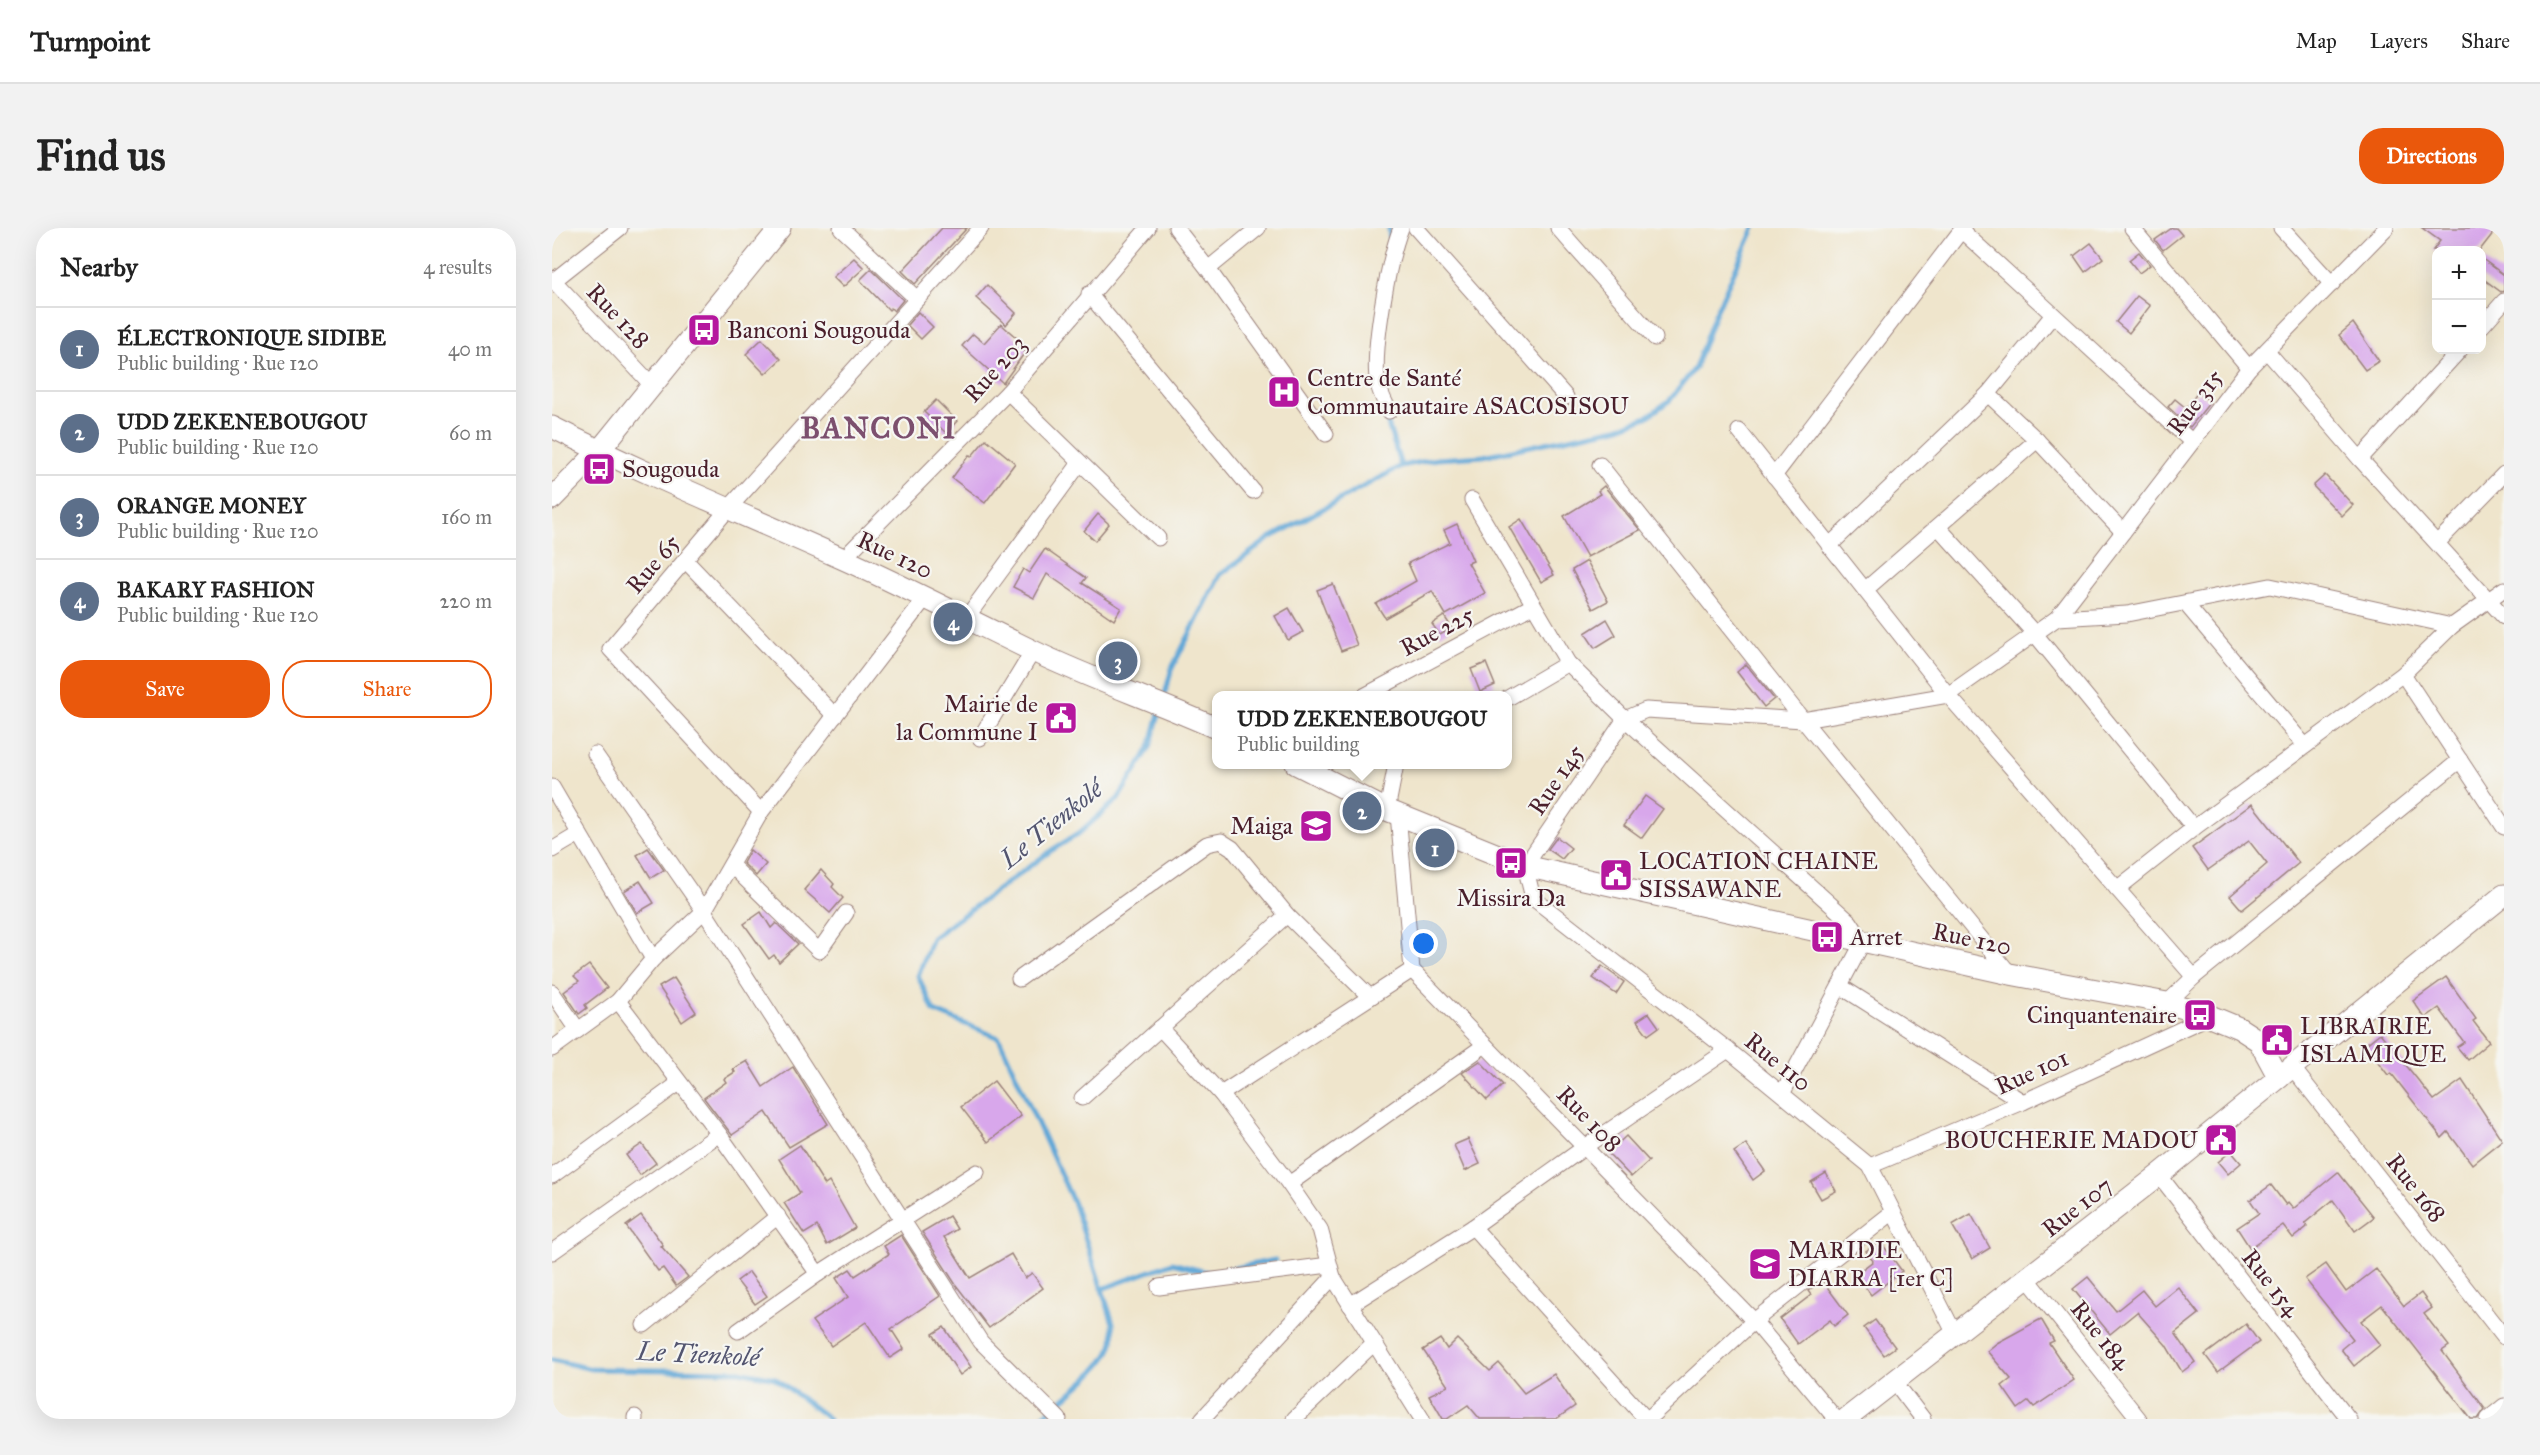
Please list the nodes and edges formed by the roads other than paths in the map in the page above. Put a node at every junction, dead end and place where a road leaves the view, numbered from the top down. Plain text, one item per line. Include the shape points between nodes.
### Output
1 (620, 228) edge
2 (780, 228) edge
3 (841, 228) edge
4 (981, 228) edge
5 (1148, 228) edge
6 (1176, 228) edge
7 (1258, 228) edge
8 (1401, 228) edge
9 (1416, 228) edge
10 (1558, 228) edge
11 (2132, 228) edge
12 (2281, 228) edge
13 (2386, 228) edge
14 (1962, 229) edge
15 (1208, 269) junction
16 (552, 281) edge
17 (2332, 284) junction
18 (1089, 294) junction
19 (917, 299) junction
20 (2504, 301) edge
21 (2054, 315) junction
22 (2486, 321) edge
23 (1654, 338) dead end
24 (2267, 351) junction
25 (2456, 354) edge
26 (2249, 368) junction
27 (651, 384) junction
28 (1008, 392) junction
29 (1988, 394) junction
30 (1566, 397) dead end
31 (1389, 411) dead end
32 (552, 427) edge
33 (1738, 431) dead end
34 (1326, 434) dead end
35 (2037, 440) junction
36 (2192, 442) junction
37 (599, 451) junction
38 (2360, 459) junction
39 (1080, 463) junction
40 (1600, 465) dead end
41 (2504, 474) edge
42 (1774, 476) junction
43 (1253, 490) dead end
44 (552, 499) edge
45 (1472, 500) dead end
46 (729, 508) junction
47 (1938, 527) junction
48 (2123, 532) junction
49 (1158, 538) dead end
50 (2438, 542) junction
51 (1829, 546) junction
52 (843, 559) junction
53 (685, 560) junction
54 (2504, 589) edge
55 (1864, 590) junction
56 (926, 597) junction
57 (2489, 598) junction
58 (2185, 603) junction
59 (1532, 606) junction
60 (967, 616) junction
61 (2504, 617) edge
62 (2057, 618) junction
63 (2452, 626) junction
64 (2035, 634) junction
65 (1033, 651) junction
66 (1568, 663) junction
67 (2403, 674) junction
68 (1373, 691) edge
69 (1948, 695) junction
70 (1512, 696) edge
71 (835, 716) junction
72 (1625, 719) junction
73 (1803, 720) junction
74 (1212, 726) edge
75 (980, 738) dead end
76 (2306, 746) junction
77 (596, 754) dead end
78 (2460, 760) junction
79 (1304, 769) edge
80 (1396, 769) edge
81 (552, 787) edge
82 (761, 812) junction
83 (1392, 812) junction
84 (2504, 827) edge
85 (2194, 828) junction
86 (579, 834) junction
87 (552, 850) edge
88 (731, 865) junction
89 (1525, 866) junction
90 (2117, 889) junction
91 (2504, 895) edge
92 (704, 911) junction
93 (846, 913) dead end
94 (1287, 915) junction
95 (1863, 942) junction
96 (653, 959) junction
97 (1412, 970) junction
98 (2010, 974) junction
99 (2194, 977) junction
100 (1019, 979) dead end
101 (1839, 986) junction
102 (552, 992) edge
103 (1370, 997) junction
104 (618, 1001) junction
105 (2166, 1003) junction
106 (2220, 1020) junction
107 (1160, 1028) junction
108 (578, 1030) junction
109 (1485, 1045) junction
110 (552, 1049) edge
111 (1728, 1050) junction
112 (2286, 1072) junction
113 (679, 1083) junction
114 (1221, 1094) junction
115 (1782, 1094) junction
116 (1082, 1098) dead end
117 (2023, 1102) junction
118 (719, 1134) junction
119 (1585, 1147) junction
120 (1870, 1166) junction
121 (977, 1172) dead end
122 (2158, 1175) junction
123 (552, 1176) edge
124 (1289, 1184) junction
125 (1893, 1212) junction
126 (778, 1216) junction
127 (903, 1220) junction
128 (1473, 1227) junction
129 (552, 1252) edge
130 (1331, 1271) junction
131 (818, 1274) junction
132 (2027, 1278) junction
133 (1159, 1287) dead end
134 (1350, 1305) junction
135 (1755, 1321) junction
136 (644, 1325) dead end
137 (738, 1331) dead end
138 (1955, 1334) junction
139 (2504, 1337) edge
140 (1374, 1343) junction
141 (1894, 1381) junction
142 (2504, 1406) edge
143 (1059, 1419) edge
144 (1202, 1419) edge
145 (1294, 1419) edge
146 (1422, 1419) edge
147 (1647, 1419) edge
148 (1836, 1419) edge
149 (1846, 1419) edge
150 (1923, 1419) edge
151 (2139, 1419) edge
152 (2349, 1419) edge
153 (2488, 1419) edge

1 - 16 street
2 - 27 main road
3 - 19 street
4 - 19 street, Rue 65
5 - 18 street, Rue 203
6 - 15 street
7 - 15 street
8 - 31 street via 1383,305 1378,352 1378,384
9 - 30 street
10 - 23 street
11 - 26 street
12 - 17 street
13 - 17 street, Rue 315
14 - 21 street
14 - 42 street
15 - 34 street
16 - 27 street, Rue 128
17 - 24 street, Rue 315
18 - 28 street, Rue 203
18 - 43 street
19 - 46 street, Rue 65
20 - 22 street
21 - 29 street
21 - 36 street
24 - 26 street, Rue 315
24 - 38 street
25 - 38 street
26 - 36 street, Rue 315
27 - 37 main road
28 - 39 street
28 - 52 street, Rue 203
29 - 35 street
29 - 51 street
32 - 37 main road, Rue 120
33 - 42 street
35 - 47 street
35 - 48 street
36 - 48 street, Rue 315
37 - 44 main road
37 - 46 main road, Rue 120
38 - 50 street
39 - 49 street
39 - 60 street
40 - 73 street
41 - 50 street
42 - 51 street
45 - 59 street
46 - 52 main road, Rue 120
46 - 53 street, Rue 65
47 - 55 street
47 - 64 street
48 - 62 street, Rue 315
50 - 57 street
51 - 55 street
52 - 56 main road, Rue 120
53 - 71 street
53 - 82 street, Rue 65 via 610,648
54 - 57 street
55 - 69 street
56 - 60 main road, Rue 120
56 - 71 street
57 - 61 street
57 - 63 street
58 - 62 street via 2127,614
58 - 63 street via 2270,586
58 - 76 street
59 - 66 street
59 - 68 street, Rue 225
60 - 65 main road, Rue 120
62 - 64 street, Rue 315
63 - 67 street
64 - 69 street, Rue 315
64 - 85 street
65 - 74 main road, Rue 120
65 - 75 street
66 - 70 street
66 - 72 street
67 - 76 street
67 - 78 street
69 - 73 street
69 - 90 street
71 - 82 street
72 - 73 street via 1646,710
72 - 89 street, Rue 145
72 - 95 street via 1851,922
73 - 98 street
76 - 85 street
77 - 92 street
78 - 84 street
78 - 99 street
79 - 83 main road, Rue 120
80 - 83 street
81 - 86 street
82 - 88 street
83 - 89 main road, Rue 120
83 - 97 street
85 - 90 street
86 - 87 street
86 - 96 street
88 - 92 street
88 - 93 street via 819,951
89 - 95 main road, Rue 120
89 - 111 street, Rue 110 via 1533,898
90 - 99 street
91 - 112 main road, Rue 107
92 - 96 street
92 - 127 street
94 - 100 street via 1232,848 1221,841 1208,844
94 - 103 street
94 - 107 street
95 - 98 main road, Rue 120
95 - 101 street
96 - 104 street
97 - 103 street
97 - 109 street, Rue 108
98 - 105 main road, Rue 120
99 - 105 street
101 - 115 street
101 - 117 street
102 - 108 street
103 - 114 street
104 - 108 street
104 - 113 street
105 - 106 main road, Rue 120
106 - 112 main road, Rue 120 via 2259,1041
106 - 117 street, Rue 101
107 - 114 street
107 - 116 street
108 - 110 street
109 - 119 street, Rue 108
109 - 124 street
111 - 115 street, Rue 110
111 - 119 street
112 - 122 main road, Rue 107
112 - 139 street, Rue 168
113 - 118 street
113 - 123 street
114 - 124 street
115 - 120 street, Rue 110
117 - 120 street, Rue 101
118 - 126 street
118 - 129 street
119 - 128 street
119 - 135 street, Rue 108
120 - 125 street, Rue 110
121 - 127 street
122 - 132 main road, Rue 107
122 - 152 street, Rue 154
124 - 130 street via 1320,1229
125 - 135 street
125 - 138 street, Rue 110
126 - 131 street
126 - 136 street
127 - 131 street
127 - 143 street via 981,1342
128 - 134 street
128 - 147 street
130 - 133 street
130 - 134 street
130 - 144 street
131 - 137 street
132 - 138 main road, Rue 107
132 - 151 street, Rue 184
134 - 140 street
135 - 147 street
135 - 148 street, Rue 108
138 - 141 main road, Rue 107
140 - 145 street
140 - 146 street
141 - 149 main road, Rue 107
141 - 150 street
142 - 153 street

